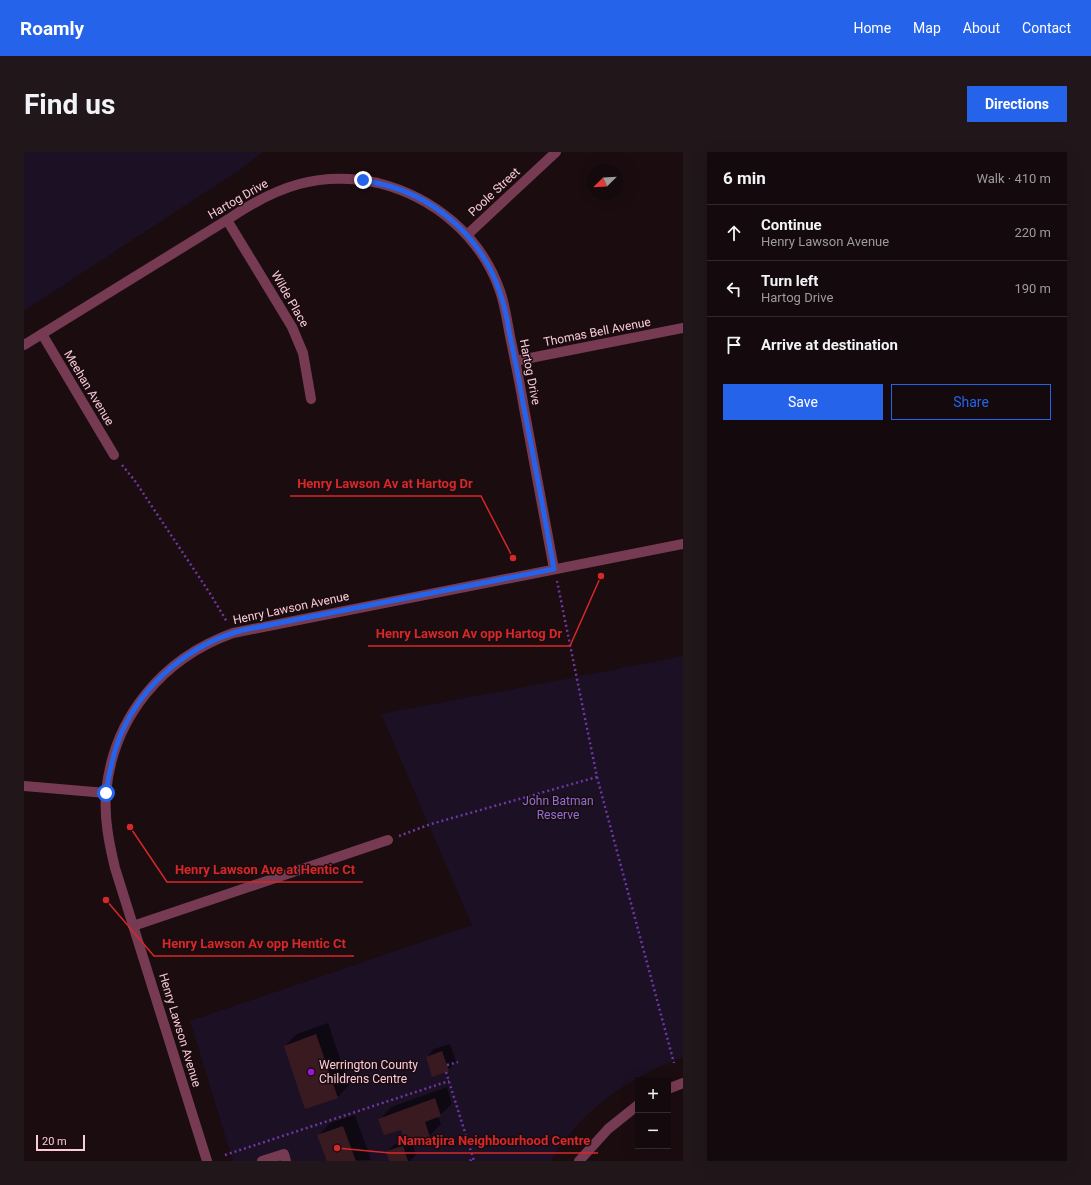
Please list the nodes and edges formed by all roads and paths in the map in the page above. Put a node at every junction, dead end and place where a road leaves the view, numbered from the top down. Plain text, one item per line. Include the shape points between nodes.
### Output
1 (556, 152) edge
2 (227, 220) junction
3 (467, 235) junction
4 (683, 328) edge
5 (42, 334) junction
6 (24, 345) edge
7 (515, 360) junction
8 (311, 399) dead end
9 (114, 456) joint
10 (683, 544) edge
11 (554, 569) junction
12 (233, 633) junction
13 (597, 777) junction
14 (24, 786) edge
15 (106, 793) junction
16 (388, 840) joint
17 (133, 926) junction
18 (458, 1062) dead end
19 (674, 1063) dead end
20 (447, 1065) dead end
21 (446, 1072) dead end
22 (449, 1081) junction
23 (683, 1083) edge
24 (671, 1088) edge
25 (635, 1107) edge
26 (225, 1155) dead end
27 (474, 1160) edge
28 (207, 1161) edge
29 (262, 1161) edge
30 (286, 1161) edge
31 (470, 1161) edge
32 (579, 1161) edge

1 - 3 street, Poole Street
2 - 3 street, Hartog Drive via 249,205 285,188 311,181 349,178 390,186 416,197 440,211
2 - 5 street, Hartog Drive
2 - 8 street, Wilde Place via 295,333 303,353
3 - 7 street, Hartog Drive via 485,260 500,290
4 - 7 street, Thomas Bell Avenue
5 - 6 street, Hartog Drive
5 - 9 street, Meehan Avenue
7 - 11 street, Hartog Drive
9 - 12 path via 135,480
10 - 11 street, Henry Lawson Avenue
11 - 12 street, Henry Lawson Avenue
11 - 13 path
12 - 15 street, Henry Lawson Avenue via 205,645 178,662 144,696 122,733 112,760
13 - 16 path via 431,824
13 - 19 path
14 - 15 street
15 - 17 street, Henry Lawson Avenue via 110,845
16 - 17 street
17 - 28 street, Henry Lawson Avenue
18 - 20 path
21 - 22 path
22 - 26 path
22 - 27 path
23 - 24 street
25 - 32 street via 608,1129
27 - 31 path
29 - 30 street via 284,1154

